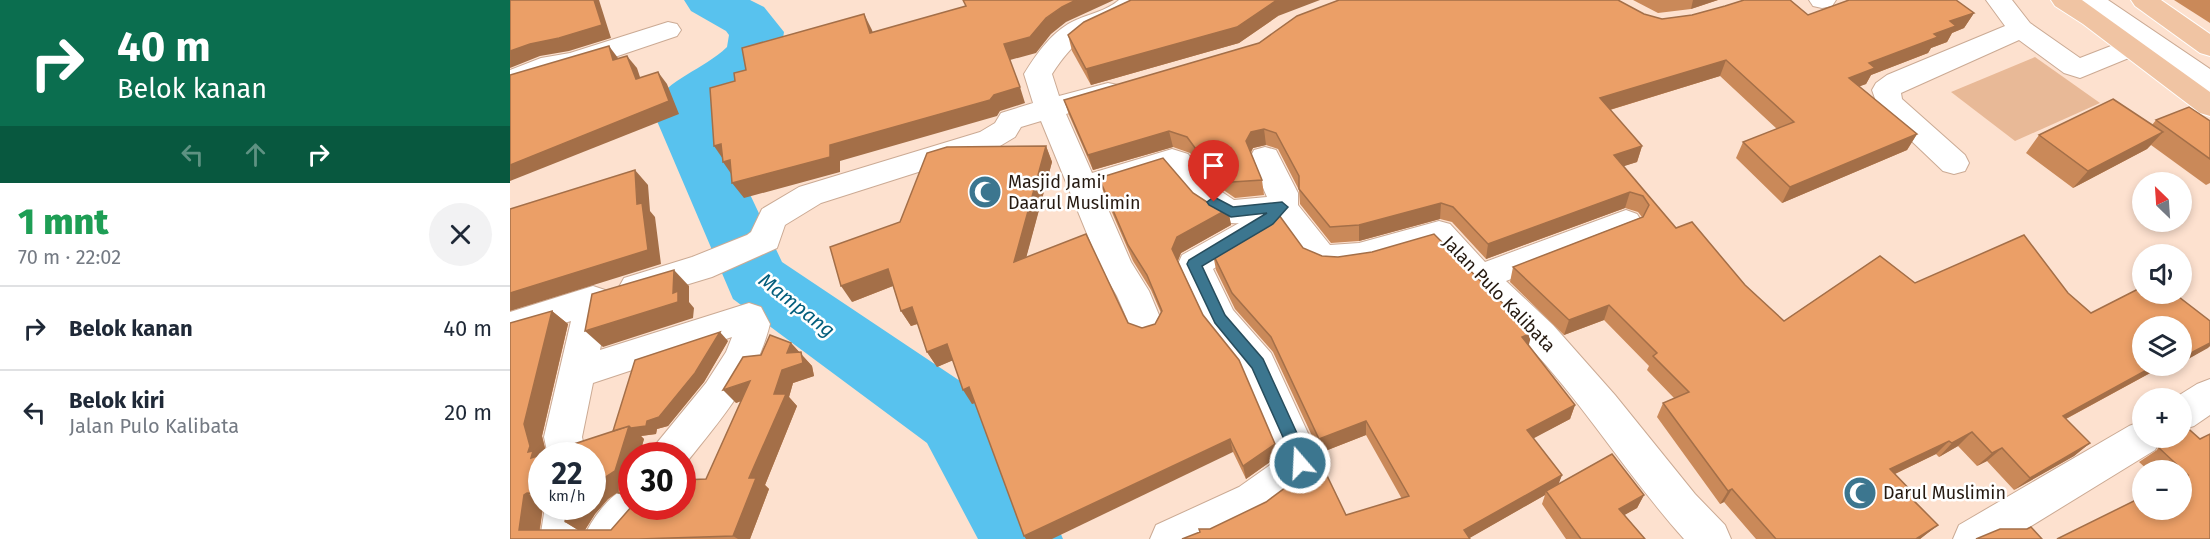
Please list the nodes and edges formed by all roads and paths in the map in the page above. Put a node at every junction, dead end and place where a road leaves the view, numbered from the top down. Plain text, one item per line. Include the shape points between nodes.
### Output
1 (1134, 0) edge
2 (1999, 0) edge
3 (2064, 0) edge
4 (2091, 0) edge
5 (2111, 0) edge
6 (2144, 0) edge
7 (2021, 29) junction
8 (668, 30) dead end
9 (2131, 47) junction
10 (2210, 47) edge
11 (2210, 68) edge
12 (510, 80) edge
13 (2210, 82) edge
14 (1128, 87) edge
15 (2210, 106) edge
16 (1050, 109) junction
17 (1265, 158) dead end
18 (1954, 163) dead end
19 (1085, 187) junction
20 (1282, 207) junction
21 (1626, 222) edge
22 (1480, 277) junction
23 (593, 300) junction
24 (510, 326) edge
25 (1147, 327) edge
26 (576, 374) junction
27 (2210, 395) edge
28 (2192, 407) edge
29 (564, 442) edge
30 (680, 442) edge
31 (2132, 444) edge
32 (563, 520) edge
33 (618, 520) edge
34 (560, 539) edge
35 (603, 539) edge
36 (1170, 539) edge
37 (1711, 539) edge
38 (1973, 539) edge

1 - 16 street via 1123,13 1077,30 1047,59 1038,74
2 - 7 street
3 - 9 main road
4 - 13 street
5 - 11 street
6 - 10 main road
7 - 9 street via 2080,69
7 - 18 street via 1886,90 1889,103
8 - 12 street
9 - 15 main road
14 - 16 street
16 - 19 street
16 - 23 street via 1011,120 1005,130 990,139 810,195 773,217 766,239 723,260
17 - 20 street via 1282,194
19 - 20 street via 1172,160 1199,192 1229,212
19 - 25 street via 1117,268
20 - 22 street, Jalan Pulo Kalibata via 1326,259 1356,256 1439,233
20 - 36 street via 1268,221 1194,264 1220,319 1258,364 1300,463 1253,500
21 - 22 street
22 - 37 street, Jalan Pulo Kalibata via 1541,335
23 - 24 street
23 - 26 street
26 - 29 street
26 - 30 street via 749,317 753,324 750,340 739,363
27 - 28 street
31 - 38 street
32 - 34 street
33 - 35 street

